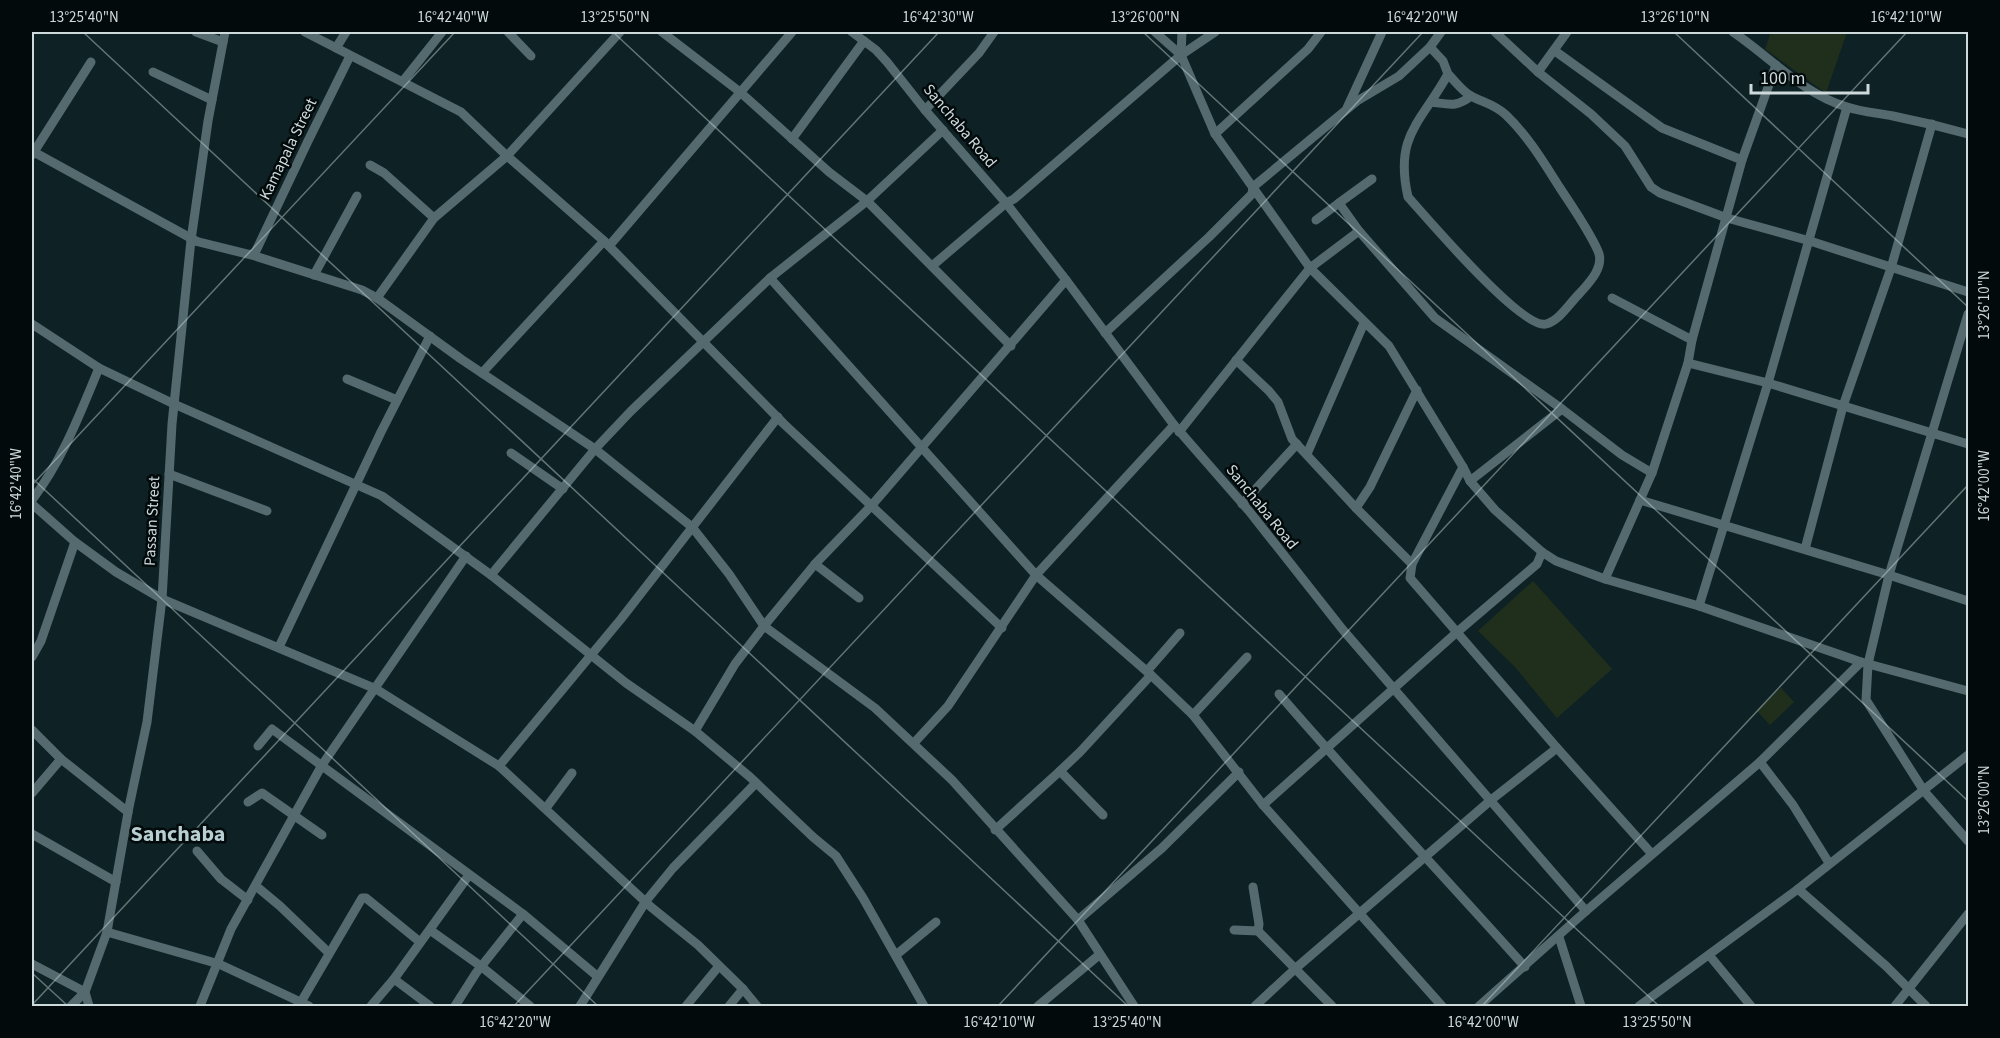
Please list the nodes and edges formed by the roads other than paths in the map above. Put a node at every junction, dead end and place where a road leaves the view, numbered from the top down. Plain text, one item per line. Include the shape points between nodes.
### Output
1 (196, 32) edge
2 (225, 32) edge
3 (305, 32) edge
4 (346, 32) edge
5 (442, 32) edge
6 (508, 32) edge
7 (620, 32) edge
8 (662, 32) edge
9 (792, 32) edge
10 (852, 32) edge
11 (994, 32) edge
12 (1155, 32) edge
13 (1182, 32) edge
14 (1215, 32) edge
15 (1321, 32) edge
16 (1382, 32) edge
17 (1441, 32) edge
18 (1495, 32) edge
19 (1567, 32) edge
20 (1733, 32) edge
21 (222, 42) junction
22 (864, 42) junction
23 (1430, 47) junction
24 (336, 48) junction
25 (1555, 51) junction
26 (1182, 55) junction
27 (351, 56) junction
28 (531, 56) dead end
29 (91, 62) dead end
30 (1776, 65) junction
31 (153, 72) dead end
32 (1538, 72) junction
33 (1448, 74) junction
34 (403, 81) junction
35 (740, 92) junction
36 (1471, 96) junction
37 (212, 99) junction
38 (1431, 102) junction
39 (1847, 107) junction
40 (925, 110) junction
41 (1346, 110) junction
42 (1932, 123) junction
43 (943, 130) junction
44 (1215, 134) junction
45 (1968, 134) edge
46 (792, 139) junction
47 (32, 153) edge
48 (507, 156) junction
49 (1742, 160) junction
50 (370, 165) dead end
51 (1372, 179) dead end
52 (1253, 187) junction
53 (357, 196) dead end
54 (867, 201) junction
55 (1006, 203) junction
56 (1339, 203) junction
57 (434, 218) junction
58 (1727, 218) junction
59 (1316, 220) dead end
60 (1359, 231) junction
61 (191, 240) junction
62 (1810, 241) junction
63 (202, 242) junction
64 (606, 244) junction
65 (932, 266) junction
66 (1310, 268) junction
67 (1891, 268) junction
68 (314, 275) junction
69 (770, 278) junction
70 (1066, 280) junction
71 (1968, 292) edge
72 (378, 298) junction
73 (1612, 298) dead end
74 (1968, 314) edge
75 (1364, 323) junction
76 (32, 324) edge
77 (1105, 333) junction
78 (430, 336) junction
79 (1692, 340) junction
80 (702, 341) junction
81 (1011, 346) junction
82 (1236, 360) junction
83 (1688, 363) junction
84 (99, 369) junction
85 (482, 373) junction
86 (347, 379) dead end
87 (1768, 383) junction
88 (1417, 390) junction
89 (397, 400) junction
90 (174, 404) junction
91 (1844, 406) junction
92 (1562, 409) junction
93 (778, 417) junction
94 (1176, 429) junction
95 (1933, 432) junction
96 (1297, 444) junction
97 (1968, 444) edge
98 (922, 447) junction
99 (595, 449) junction
100 (510, 453) dead end
101 (1306, 454) junction
102 (1463, 467) junction
103 (1652, 472) junction
104 (170, 474) junction
105 (1470, 481) junction
106 (356, 484) junction
107 (563, 489) junction
108 (1640, 500) junction
109 (32, 502) edge
110 (1242, 504) junction
111 (872, 505) junction
112 (1356, 508) junction
113 (267, 511) dead end
114 (1723, 525) junction
115 (692, 527) junction
116 (75, 542) junction
117 (1804, 549) junction
118 (1542, 552) junction
119 (466, 556) junction
120 (815, 564) junction
121 (1412, 564) junction
122 (491, 575) junction
123 (1036, 575) junction
124 (1889, 575) junction
125 (1605, 579) junction
126 (859, 598) dead end
127 (162, 599) junction
128 (1968, 601) edge
129 (1699, 606) junction
130 (764, 626) junction
131 (1002, 628) junction
132 (1180, 633) dead end
133 (1456, 633) junction
134 (279, 647) junction
135 (590, 656) junction
136 (32, 657) edge
137 (1246, 657) dead end
138 (1864, 663) junction
139 (1149, 673) junction
140 (376, 689) junction
141 (1393, 689) junction
142 (1968, 692) edge
143 (1279, 694) dead end
144 (1193, 715) junction
145 (32, 730) edge
146 (695, 730) junction
147 (914, 743) junction
148 (258, 746) dead end
149 (1557, 748) junction
150 (1327, 750) junction
151 (1968, 755) edge
152 (61, 759) junction
153 (1760, 762) junction
154 (322, 765) junction
155 (499, 766) junction
156 (1060, 771) junction
157 (1239, 772) junction
158 (572, 773) dead end
159 (756, 783) junction
160 (1924, 791) junction
161 (32, 793) edge
162 (1491, 800) junction
163 (248, 802) dead end
164 (1263, 805) junction
165 (546, 808) junction
166 (128, 812) junction
167 (1103, 815) dead end
168 (294, 816) junction
169 (995, 830) junction
170 (32, 834) edge
171 (322, 835) dead end
172 (1968, 841) edge
173 (197, 851) dead end
174 (1652, 854) junction
175 (1426, 856) junction
176 (1829, 863) junction
177 (470, 875) junction
178 (116, 882) junction
179 (256, 886) junction
180 (1252, 887) dead end
181 (1798, 889) junction
182 (248, 900) junction
183 (646, 901) junction
184 (1586, 910) junction
185 (1360, 913) junction
186 (523, 914) junction
187 (1968, 914) edge
188 (1078, 920) junction
189 (936, 922) dead end
190 (430, 930) junction
191 (1234, 930) dead end
192 (1258, 931) junction
193 (107, 932) junction
194 (1559, 937) junction
195 (420, 942) junction
196 (329, 953) junction
197 (1098, 954) junction
198 (1708, 955) junction
199 (896, 956) junction
200 (32, 964) edge
201 (219, 964) junction
202 (719, 966) junction
203 (482, 967) junction
204 (1525, 967) junction
205 (1296, 968) junction
206 (597, 976) junction
207 (394, 979) junction
208 (743, 989) junction
209 (1909, 990) junction
210 (85, 992) junction
211 (305, 1004) edge
212 (71, 1006) edge
213 (89, 1006) edge
214 (200, 1006) edge
215 (371, 1006) edge
216 (430, 1006) edge
217 (455, 1006) edge
218 (530, 1006) edge
219 (580, 1006) edge
220 (686, 1006) edge
221 (729, 1006) edge
222 (757, 1006) edge
223 (924, 1006) edge
224 (1038, 1006) edge
225 (1134, 1006) edge
226 (1255, 1006) edge
227 (1332, 1006) edge
228 (1442, 1006) edge
229 (1479, 1006) edge
230 (1581, 1006) edge
231 (1639, 1006) edge
232 (1751, 1006) edge
233 (1895, 1006) edge
234 (1926, 1006) edge

1 - 21 street
2 - 21 street, Passan Street
3 - 24 street
4 - 24 street
5 - 34 street
6 - 28 street
7 - 48 street
8 - 35 street
9 - 35 street
10 - 22 street, Sanchaba Road
11 - 40 street
12 - 26 street
13 - 26 street
14 - 26 street
15 - 44 street via 1308,49
16 - 41 street
17 - 23 street
18 - 32 street
19 - 25 street
20 - 30 street
21 - 37 street, Passan Street
22 - 40 street, Sanchaba Road via 887,62
22 - 46 street
23 - 33 street via 1443,60
23 - 41 street via 1399,76
24 - 27 street
25 - 32 street
25 - 49 street via 1662,128
26 - 44 street
26 - 55 street
27 - 34 street
27 - 63 street, Kamapala Street via 254,255
29 - 47 street
30 - 39 street via 1814,93
30 - 49 street
31 - 37 street
32 - 58 street via 1625,146 1651,187
33 - 36 street
33 - 38 street
34 - 48 street via 461,112
35 - 46 street
35 - 64 street
36 - 38 street via 1456,105
36 - 38 street via 1490,103 1519,129 1599,253 1600,263 1590,282 1555,320 1544,325 1532,322 1496,293 1408,197 1403,176 1407,139
37 - 61 street, Passan Street
39 - 42 street
39 - 62 street
40 - 43 street, Sanchaba Road
41 - 52 street
42 - 45 street
42 - 67 street
43 - 54 street
43 - 55 street, Sanchaba Road
44 - 52 street
46 - 54 street
47 - 61 street
48 - 57 street
48 - 64 street
49 - 58 street
50 - 57 street
51 - 56 street
52 - 66 street
52 - 77 street via 1252,194 1209,237
53 - 68 street
54 - 65 street
54 - 69 street
55 - 65 street
55 - 70 street, Sanchaba Road
56 - 59 street
56 - 60 street
57 - 72 street
58 - 62 street
58 - 79 street
60 - 66 street
60 - 92 street via 1435,318
61 - 63 street
61 - 90 street, Passan Street
62 - 67 street
62 - 87 street
63 - 68 street
64 - 80 street
64 - 85 street
65 - 81 street
66 - 75 street
66 - 82 street
67 - 71 street
67 - 91 street
68 - 72 street
69 - 80 street
69 - 98 street
70 - 77 street, Sanchaba Road
70 - 81 street
72 - 78 street
73 - 79 street
74 - 95 street
75 - 88 street via 1389,346
75 - 101 street
76 - 84 street
77 - 94 street, Sanchaba Road
78 - 85 street
78 - 89 street
79 - 83 street
80 - 93 street
80 - 99 street
81 - 98 street
82 - 94 street
82 - 96 street via 1278,402
83 - 87 street
83 - 103 street
84 - 90 street
84 - 109 street via 60,458
85 - 99 street
86 - 89 street
87 - 91 street
87 - 114 street
88 - 102 street
88 - 112 street
89 - 106 street
90 - 104 street, Passan Street
90 - 106 street
91 - 95 street
91 - 117 street
92 - 103 street
92 - 105 street
93 - 111 street
93 - 115 street
94 - 110 street, Sanchaba Road
94 - 123 street
95 - 97 street
95 - 124 street
96 - 101 street
96 - 110 street
98 - 111 street
98 - 123 street
99 - 107 street
99 - 115 street
100 - 107 street
101 - 112 street
102 - 105 street
102 - 121 street
103 - 108 street
104 - 113 street
104 - 127 street, Passan Street
105 - 118 street via 1495,510
106 - 119 street via 382,496
106 - 134 street
107 - 122 street
108 - 114 street
108 - 125 street
109 - 116 street
110 - 141 street, Sanchaba Road
111 - 120 street
111 - 131 street
112 - 121 street
114 - 117 street
114 - 129 street
115 - 130 street
115 - 135 street
116 - 127 street
116 - 136 street
117 - 124 street
118 - 125 street
118 - 133 street via 1537,564
119 - 122 street
119 - 140 street
120 - 126 street
120 - 130 street
121 - 133 street via 1410,578
122 - 135 street
123 - 131 street
123 - 139 street
124 - 128 street
124 - 138 street
125 - 129 street
127 - 134 street
127 - 166 street, Passan Street via 147,722
129 - 138 street
130 - 146 street via 735,664
130 - 147 street via 875,708
131 - 147 street via 948,706
132 - 139 street
133 - 141 street
133 - 149 street
134 - 140 street
135 - 146 street
135 - 155 street
137 - 144 street
138 - 142 street
138 - 153 street
138 - 160 street via 1866,700
139 - 144 street
139 - 156 street
140 - 154 street
140 - 155 street
141 - 150 street
141 - 162 street, Sanchaba Road
143 - 150 street
144 - 157 street
145 - 152 street
146 - 159 street
147 - 169 street
148 - 154 street via 272,729
149 - 162 street
149 - 174 street
150 - 164 street
150 - 175 street
151 - 160 street
152 - 161 street
152 - 166 street
153 - 174 street
153 - 176 street
154 - 168 street
154 - 177 street
155 - 165 street
156 - 167 street
156 - 169 street
157 - 164 street
157 - 188 street via 1162,848
158 - 165 street
159 - 183 street via 673,867
159 - 199 street via 836,856
160 - 172 street
160 - 176 street
162 - 175 street
162 - 184 street, Sanchaba Road
163 - 168 street via 262,794
164 - 185 street
165 - 183 street
166 - 178 street, Passan Street
168 - 171 street
168 - 179 street
169 - 188 street
170 - 178 street
173 - 182 street via 221,879
174 - 184 street
175 - 185 street
175 - 204 street
176 - 181 street
177 - 186 street
177 - 190 street
178 - 193 street, Passan Street
179 - 182 street
179 - 196 street
180 - 192 street
181 - 198 street
181 - 209 street
182 - 201 street via 231,929
183 - 202 street
183 - 206 street
184 - 194 street
185 - 205 street
185 - 228 street
186 - 203 street
186 - 206 street
187 - 209 street
188 - 197 street
189 - 199 street
190 - 195 street
190 - 203 street
191 - 192 street
192 - 205 street
193 - 201 street
193 - 210 street, Passan Street
194 - 204 street
194 - 230 street
195 - 196 street via 362,898
195 - 207 street
196 - 211 street
197 - 224 street
197 - 225 street
198 - 231 street
198 - 232 street
199 - 223 street
200 - 210 street
201 - 211 street
201 - 214 street
202 - 208 street
202 - 220 street
203 - 217 street
203 - 218 street
204 - 229 street
205 - 226 street
205 - 227 street
206 - 219 street
207 - 215 street
207 - 216 street
208 - 221 street
208 - 222 street
209 - 233 street
209 - 234 street
210 - 212 street
210 - 213 street

